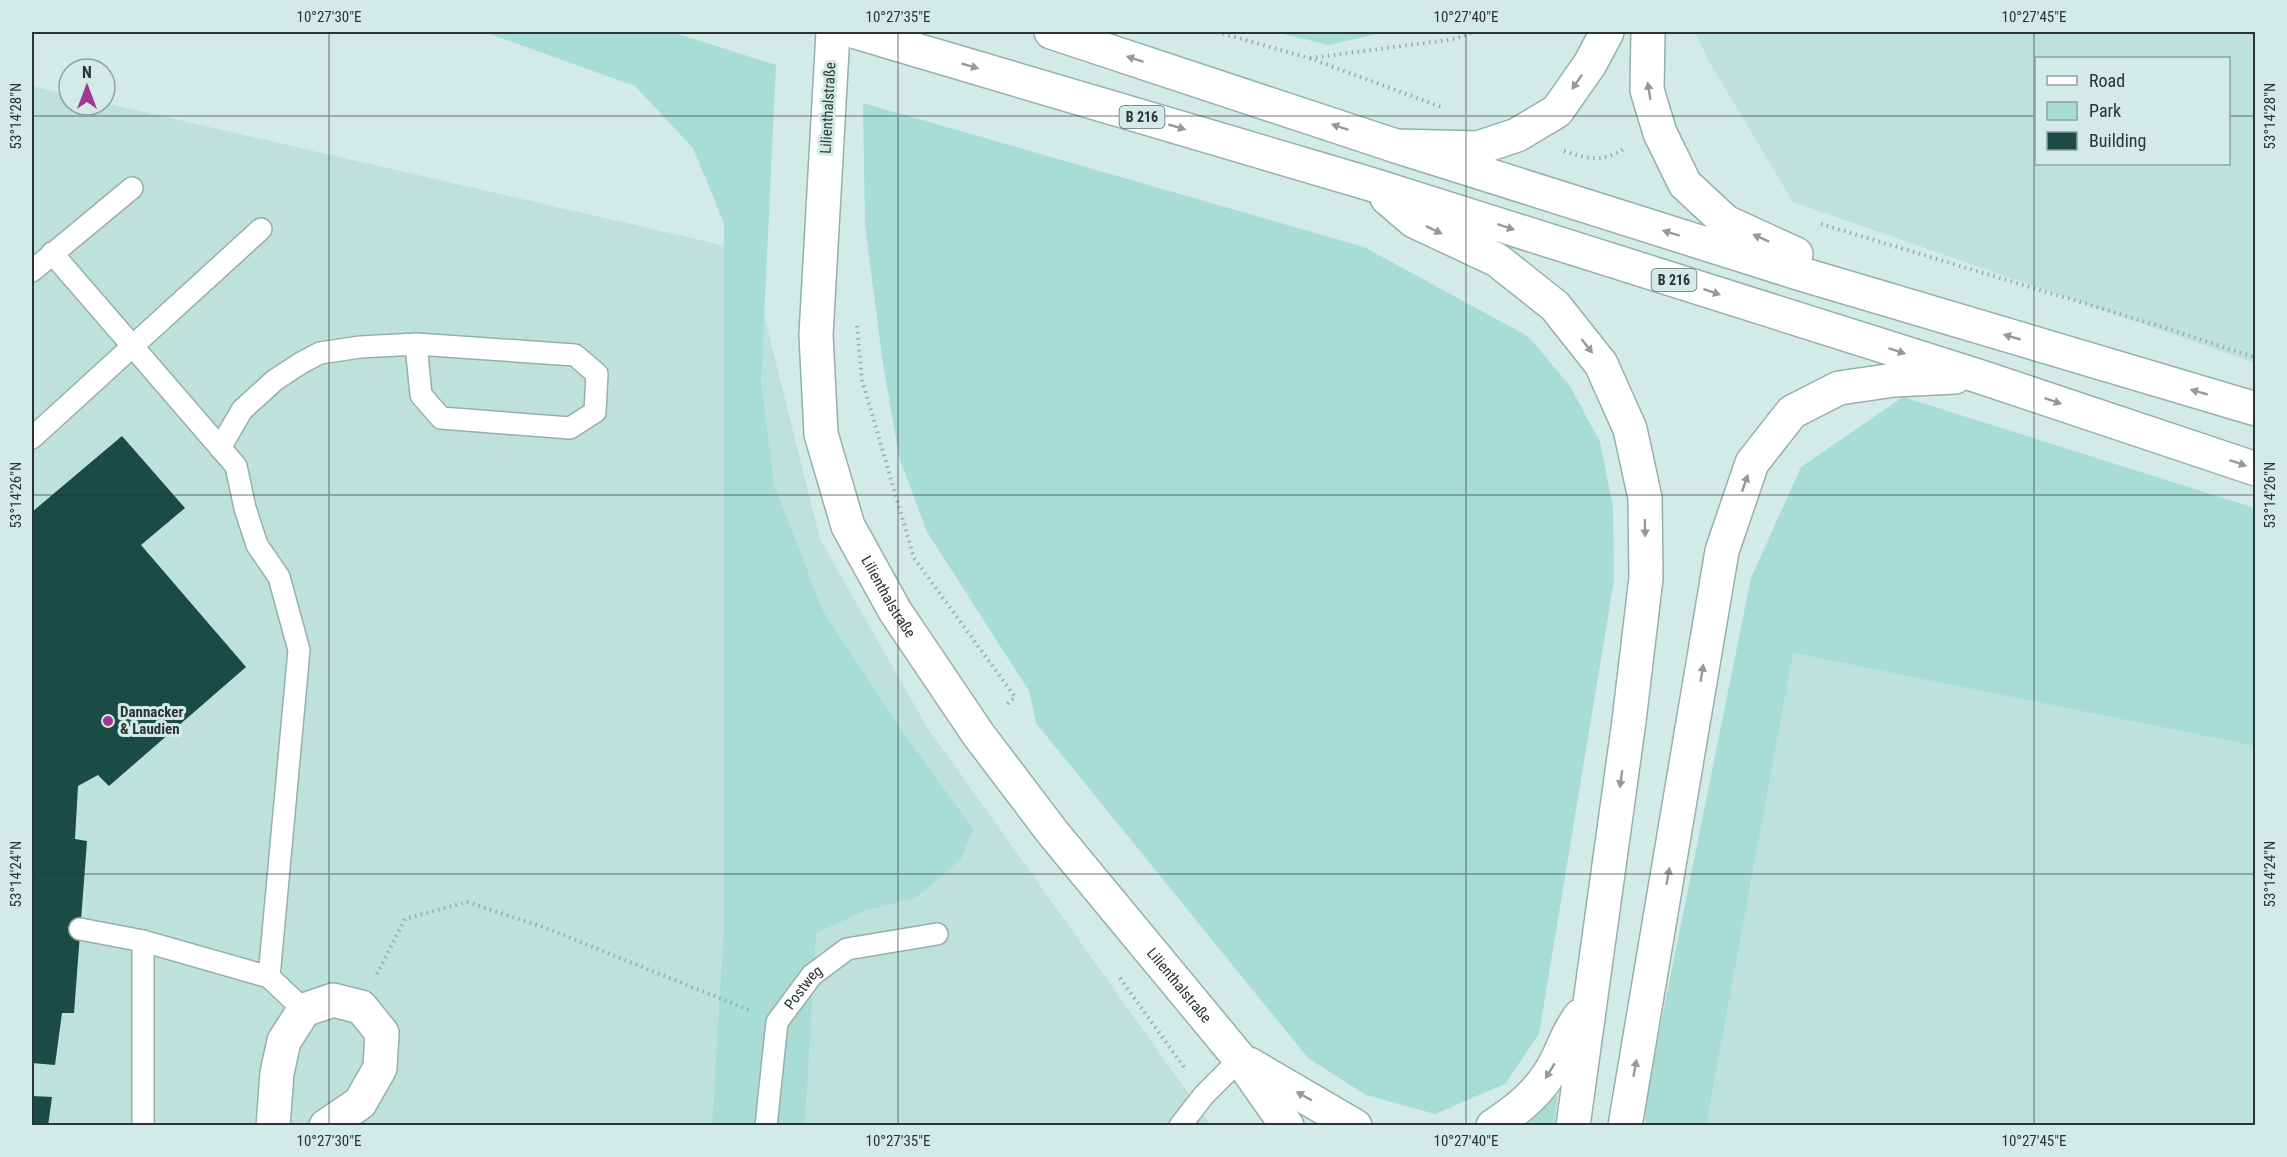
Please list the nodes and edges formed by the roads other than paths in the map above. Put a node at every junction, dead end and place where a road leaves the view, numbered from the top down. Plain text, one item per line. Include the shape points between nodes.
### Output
1 (833, 32) edge
2 (856, 32) edge
3 (1051, 32) edge
4 (1607, 32) edge
5 (1648, 32) edge
6 (1396, 146) junction
7 (1370, 184) junction
8 (132, 188) dead end
9 (261, 229) dead end
10 (52, 253) junction
11 (32, 271) edge
12 (1847, 288) junction
13 (416, 344) junction
14 (132, 345) junction
15 (1978, 376) junction
16 (2256, 409) edge
17 (32, 438) edge
18 (220, 448) junction
19 (2256, 469) edge
20 (80, 929) dead end
21 (937, 934) dead end
22 (143, 941) junction
23 (269, 976) junction
24 (1589, 1002) junction
25 (304, 1010) junction
26 (1240, 1059) junction
27 (142, 1125) edge
28 (273, 1125) edge
29 (326, 1125) edge
30 (766, 1125) edge
31 (1180, 1125) edge
32 (1287, 1125) edge
33 (1355, 1125) edge
34 (1493, 1125) edge
35 (1573, 1125) edge
36 (1625, 1125) edge

1 - 26 main road, Lilienthalstraße via 816,335 821,434 848,526 895,611 978,734 1053,833
2 -> 7 main road, B 216, bridge
6 -> 3 main road
4 -> 6 main road via 1557,111 1517,135 1478,148
12 -> 5 main road via 1818,264 1726,222 1685,184 1660,133 1647,90
12 -> 6 main road
7 -> 15 main road, B 216
7 -> 24 main road via 1414,221 1497,260 1555,306 1601,364 1630,429 1645,498 1646,578
8 - 10 lane
9 - 14 lane
10 - 11 lane
10 - 14 lane
16 -> 12 main road
13 - 13 lane via 575,355 597,374 596,412 570,428 441,418 421,395
13 - 18 lane via 320,353 301,363 242,410
14 - 17 lane
14 - 18 lane
15 -> 19 main road, B 216
36 -> 15 main road via 1722,551 1752,463 1792,412 1839,388 1894,380
18 - 23 lane via 236,466 257,545 279,578 299,650
20 - 22 lane
21 - 30 lane, Postweg via 847,949 812,975 777,1022
22 - 23 lane
22 - 27 lane
23 - 25 lane
24 -> 34 main road via 1537,1092
24 - 35 main road
25 - 28 main road via 284,1041
25 - 29 main road via 333,1000 361,1006 382,1033 380,1068 360,1103
26 - 31 lane
26 - 32 main road, Lilienthalstraße
33 -> 26 main road, Lilienthalstraße

